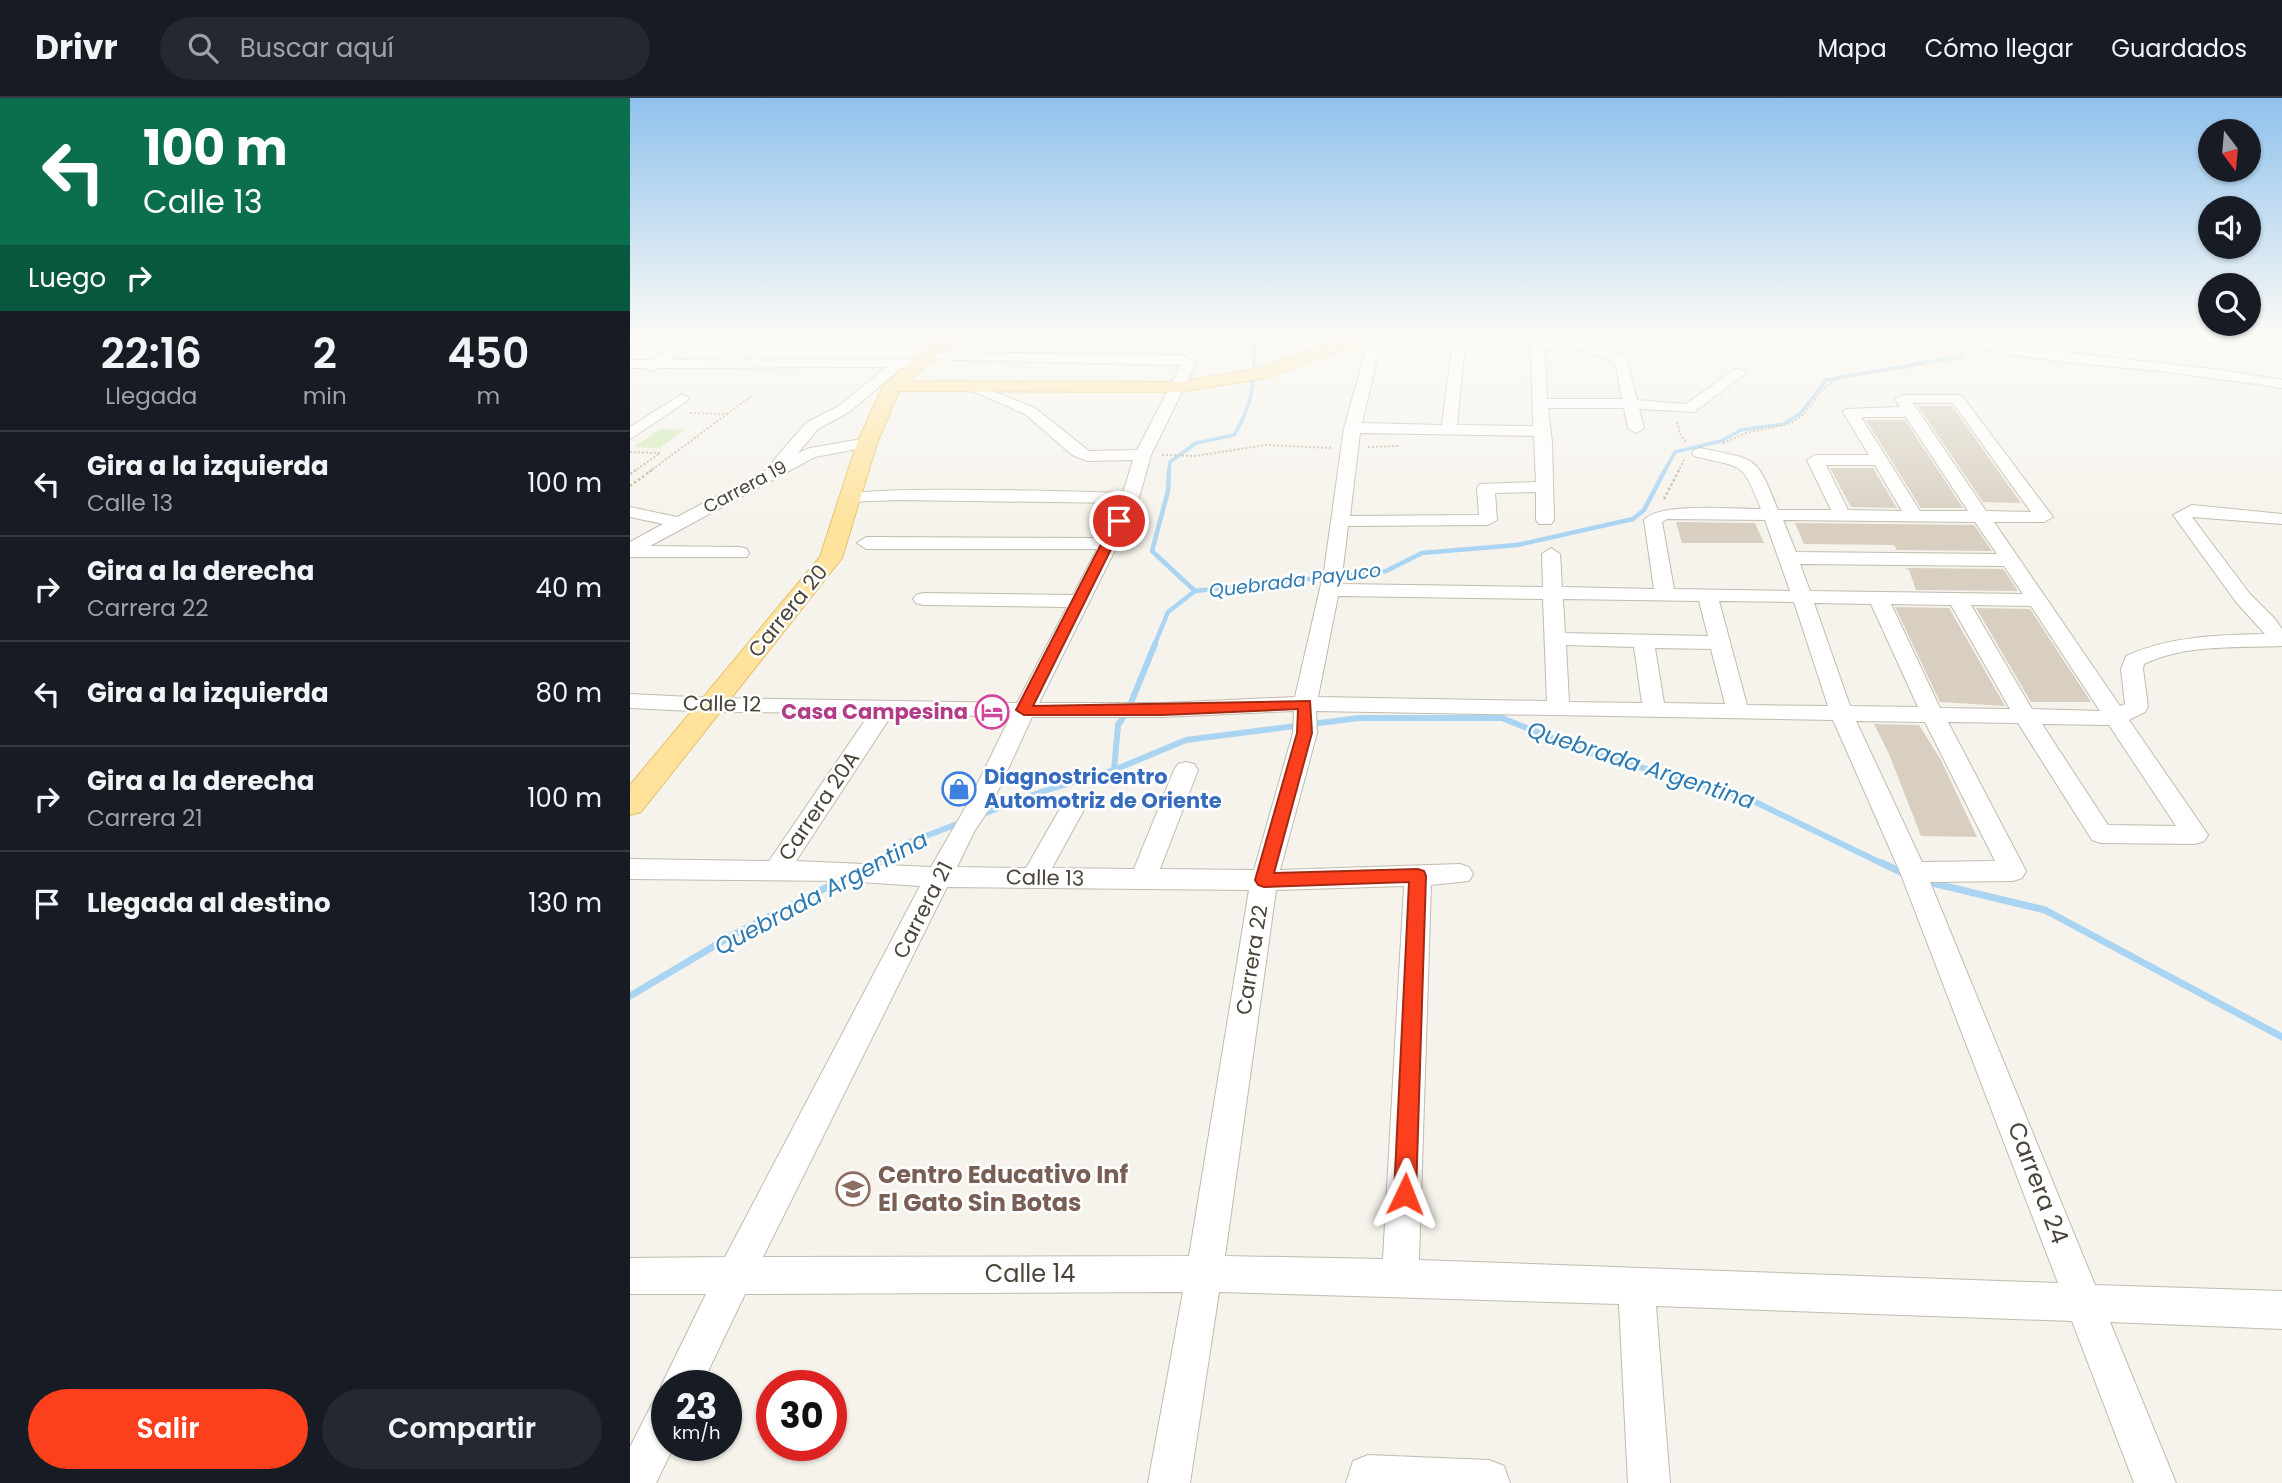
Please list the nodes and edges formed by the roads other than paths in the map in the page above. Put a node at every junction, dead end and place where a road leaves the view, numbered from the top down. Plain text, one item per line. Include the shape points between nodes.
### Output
1 (862, 397) edge
2 (887, 397) edge
3 (994, 397) edge
4 (1174, 397) edge
5 (1359, 397) edge
6 (1453, 397) edge
7 (1540, 397) edge
8 (1629, 397) edge
9 (1707, 397) edge
10 (682, 398) dead end
11 (1540, 403) junction
12 (1631, 404) junction
13 (1911, 412) junction
14 (655, 417) junction
15 (630, 421) edge
16 (1352, 428) junction
17 (1636, 429) dead end
18 (1449, 430) junction
19 (1541, 431) junction
20 (630, 434) edge
21 (867, 443) junction
22 (1692, 447) road end
23 (1143, 454) junction
24 (1881, 460) junction
25 (774, 471) junction
26 (1545, 487) junction
27 (848, 497) junction
28 (1130, 498) junction
29 (630, 512) edge
30 (1772, 514) junction
31 (1842, 515) junction
32 (1914, 516) junction
33 (1983, 517) junction
34 (2282, 519) edge
35 (1545, 520) dead end
36 (1339, 521) junction
37 (677, 522) junction
38 (866, 543) dead end
39 (1109, 544) junction
40 (630, 550) edge
41 (740, 553) dead end
42 (1551, 554) dead end
43 (1789, 558) junction
44 (2010, 560) junction
45 (1332, 581) junction
46 (1553, 593) junction
47 (1665, 595) junction
48 (1707, 595) junction
49 (1802, 596) junction
50 (1878, 598) junction
51 (1958, 598) junction
52 (923, 599) dead end
53 (2038, 600) junction
54 (1080, 601) junction
55 (1556, 639) junction
56 (2280, 640) edge
57 (1644, 642) junction
58 (1720, 643) junction
59 (630, 701) edge
60 (712, 705) junction
61 (886, 706) junction
62 (1558, 707) junction
63 (1654, 709) junction
64 (1024, 710) junction
65 (1738, 711) junction
66 (1841, 712) junction
67 (1932, 714) junction
68 (2025, 716) junction
69 (2115, 718) junction
70 (1305, 720) junction
71 (1186, 770) dead end
72 (630, 805) edge
73 (1074, 806) dead end
74 (630, 869) edge
75 (776, 871) junction
76 (1460, 874) dead end
77 (1418, 876) junction
78 (940, 877) junction
79 (1033, 878) junction
80 (1915, 878) junction
81 (1143, 879) junction
82 (1264, 880) junction
83 (1401, 1263) junction
84 (1204, 1274) junction
85 (735, 1275) junction
86 (630, 1276) edge
87 (1636, 1288) junction
88 (2084, 1303) junction
89 (2282, 1310) edge
90 (689, 1370) edge
91 (651, 1448) edge
92 (634, 1483) edge
93 (1169, 1483) edge
94 (1367, 1483) edge
95 (1489, 1483) edge
96 (1648, 1483) edge
97 (2155, 1483) edge

1 - 25 street via 812,426
2 - 21 main road, Carrera 20
3 - 23 street via 1030,411 1087,456
4 - 23 street, Carrera 21
5 - 16 street, Carrera 22
6 - 18 street
7 - 11 street
8 - 12 street
9 - 12 street via 1689,410
10 - 14 street
11 - 12 street
11 - 19 street
12 - 17 street
13 - 24 street via 1851,412
13 - 33 street
13 - 33 street via 1902,399 1957,399 2044,517
14 - 15 street
14 - 20 street
16 - 18 street
16 - 36 street, Carrera 22
18 - 19 street
19 - 26 street
21 - 25 street, Carrera 19 via 810,453
21 - 27 main road, Carrera 20
22 - 30 street, Carrera 24 via 1751,467
23 - 28 street, Carrera 21
24 - 31 street via 1815,460
24 - 32 street
25 - 37 street, Carrera 19
26 - 35 street
26 - 36 street via 1486,488 1488,520
27 - 28 street
27 - 60 main road, Carrera 20 via 831,558
28 - 39 street, Carrera 21
29 - 37 street
30 - 31 street
30 - 43 street, Carrera 24
30 - 47 street via 1656,516
31 - 32 street
32 - 33 street
33 - 44 street
34 - 56 street via 2192,510 2182,515
36 - 45 street, Carrera 22
37 - 40 street, Carrera 19
38 - 39 street
39 - 54 street, Carrera 21
40 - 41 street
42 - 46 street
43 - 44 street
43 - 49 street, Carrera 24
44 - 53 street
45 - 46 street
45 - 70 street, Carrera 22
46 - 47 street
46 - 55 street
47 - 48 street
48 - 49 street
48 - 58 street
49 - 50 street
49 - 66 street, Carrera 24
50 - 51 street
50 - 67 street
51 - 53 street
51 - 68 street
52 - 54 street
53 - 69 street
54 - 64 street, Carrera 21
55 - 57 street
55 - 62 street
56 - 69 street via 2149,652 2134,661 2132,669 2137,707
57 - 58 street
57 - 63 street
58 - 65 street
59 - 60 street, Calle 12
60 - 61 street, Calle 12
60 - 72 main road, Carrera 20
61 - 64 street, Calle 12
61 - 75 street, Carrera 20A
62 - 63 street, Calle 12
62 - 70 street, Calle 12
63 - 65 street, Calle 12
64 - 70 street, Calle 12 via 1163,710
64 - 78 street, Carrera 21
65 - 66 street, Calle 12
66 - 67 street, Calle 12
66 - 80 street, Carrera 24
67 - 68 street, Calle 12
67 - 80 street via 2013,871
68 - 69 street, Calle 12
68 - 69 street via 2101,834 2195,835
70 - 82 street, Carrera 22
71 - 81 street
73 - 79 street
74 - 75 street, Calle 13
75 - 78 street, Calle 13
76 - 77 street, Calle 13
77 - 82 street, Calle 13
77 - 83 street
78 - 79 street, Calle 13
78 - 85 street, Carrera 21
79 - 81 street, Calle 13
80 - 88 street, Carrera 24
81 - 82 street, Calle 13
82 - 84 street, Carrera 22
83 - 84 street, Calle 14
83 - 87 street, Calle 14
84 - 85 street, Calle 14
84 - 93 street, Carrera 22
85 - 86 street, Calle 14
85 - 90 street, Carrera 21
87 - 88 street, Calle 14
87 - 96 street
88 - 89 street, Calle 14
88 - 97 street, Carrera 24
91 - 92 street
94 - 95 street via 1368,1476

